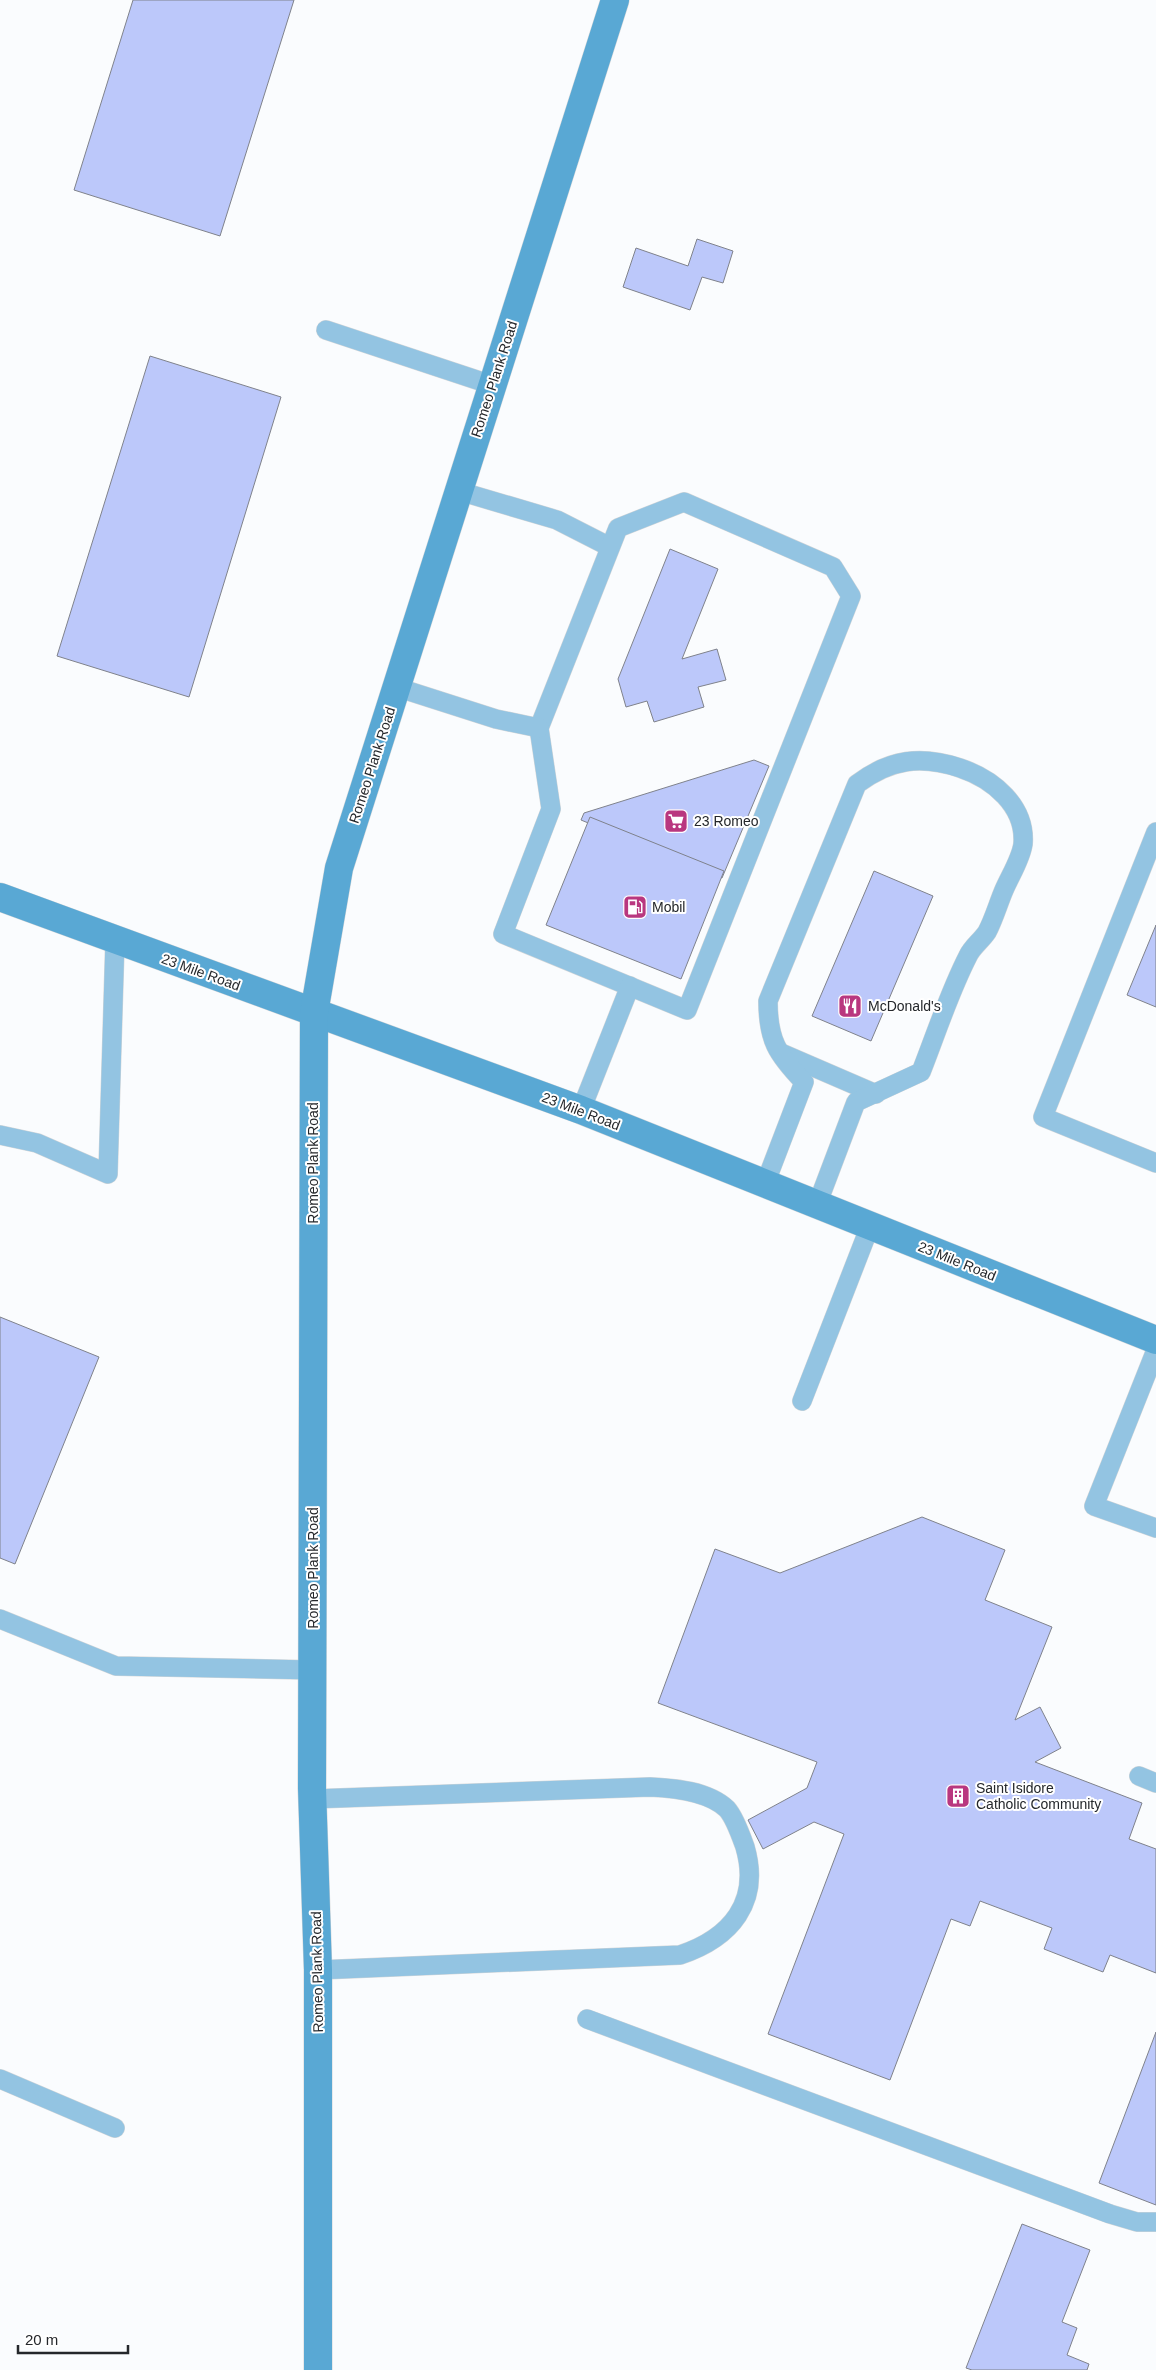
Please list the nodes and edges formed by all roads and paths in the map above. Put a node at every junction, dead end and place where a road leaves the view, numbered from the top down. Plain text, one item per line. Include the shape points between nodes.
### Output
1 (615, 0) edge
2 (326, 330) dead end
3 (492, 385) junction
4 (458, 491) junction
5 (610, 547) junction
6 (396, 687) junction
7 (539, 728) junction
8 (1156, 832) edge
9 (0, 897) edge
10 (115, 940) junction
11 (630, 986) junction
12 (314, 1013) junction
13 (779, 1052) junction
14 (876, 1094) junction
15 (581, 1110) junction
16 (0, 1136) edge
17 (1156, 1163) edge
18 (764, 1184) junction
19 (817, 1205) junction
20 (870, 1226) junction
21 (1156, 1340) edge
22 (1156, 1350) edge
23 (802, 1401) dead end
24 (1156, 1528) edge
25 (0, 1619) edge
26 (313, 1670) junction
27 (312, 1799) junction
28 (318, 1970) junction
29 (587, 2019) dead end
30 (0, 2079) edge
31 (115, 2128) dead end
32 (1156, 2222) edge
33 (318, 2370) edge

1 - 3 main road, Romeo Plank Road
2 - 3 lane
3 - 4 main road, Romeo Plank Road
4 - 5 lane via 557,520
4 - 6 main road, Romeo Plank Road
5 - 7 lane
5 - 11 lane via 618,528 684,502 833,567 851,596 687,1010
6 - 7 lane via 496,719
6 - 12 main road, Romeo Plank Road via 339,868
7 - 11 lane via 551,809 503,934
8 - 17 lane via 1043,1117
9 - 10 main road, 23 Mile Road
10 - 12 main road, 23 Mile Road
10 - 16 lane via 108,1174 37,1143
11 - 15 lane
12 - 15 main road, 23 Mile Road
12 - 26 main road, Romeo Plank Road
13 - 14 lane
13 - 14 lane via 768,1026 768,1000 857,784 874,771 921,760 969,771 994,784 1012,803 1021,823 1023,845 986,932 968,955 921,1072
13 - 18 lane via 804,1082
14 - 19 lane via 856,1102
15 - 18 main road, 23 Mile Road
18 - 19 main road, 23 Mile Road
19 - 20 main road, 23 Mile Road
20 - 21 main road, 23 Mile Road
20 - 23 lane
22 - 24 lane via 1094,1506
25 - 26 lane via 116,1666
26 - 27 main road, Romeo Plank Road
27 - 28 main road, Romeo Plank Road
27 - 28 lane via 650,1787 677,1789 705,1797 727,1810 741,1837 749,1863 742,1911 725,1931 703,1948 680,1955
28 - 33 main road, Romeo Plank Road
29 - 32 lane via 1110,2214 1137,2222
30 - 31 lane

